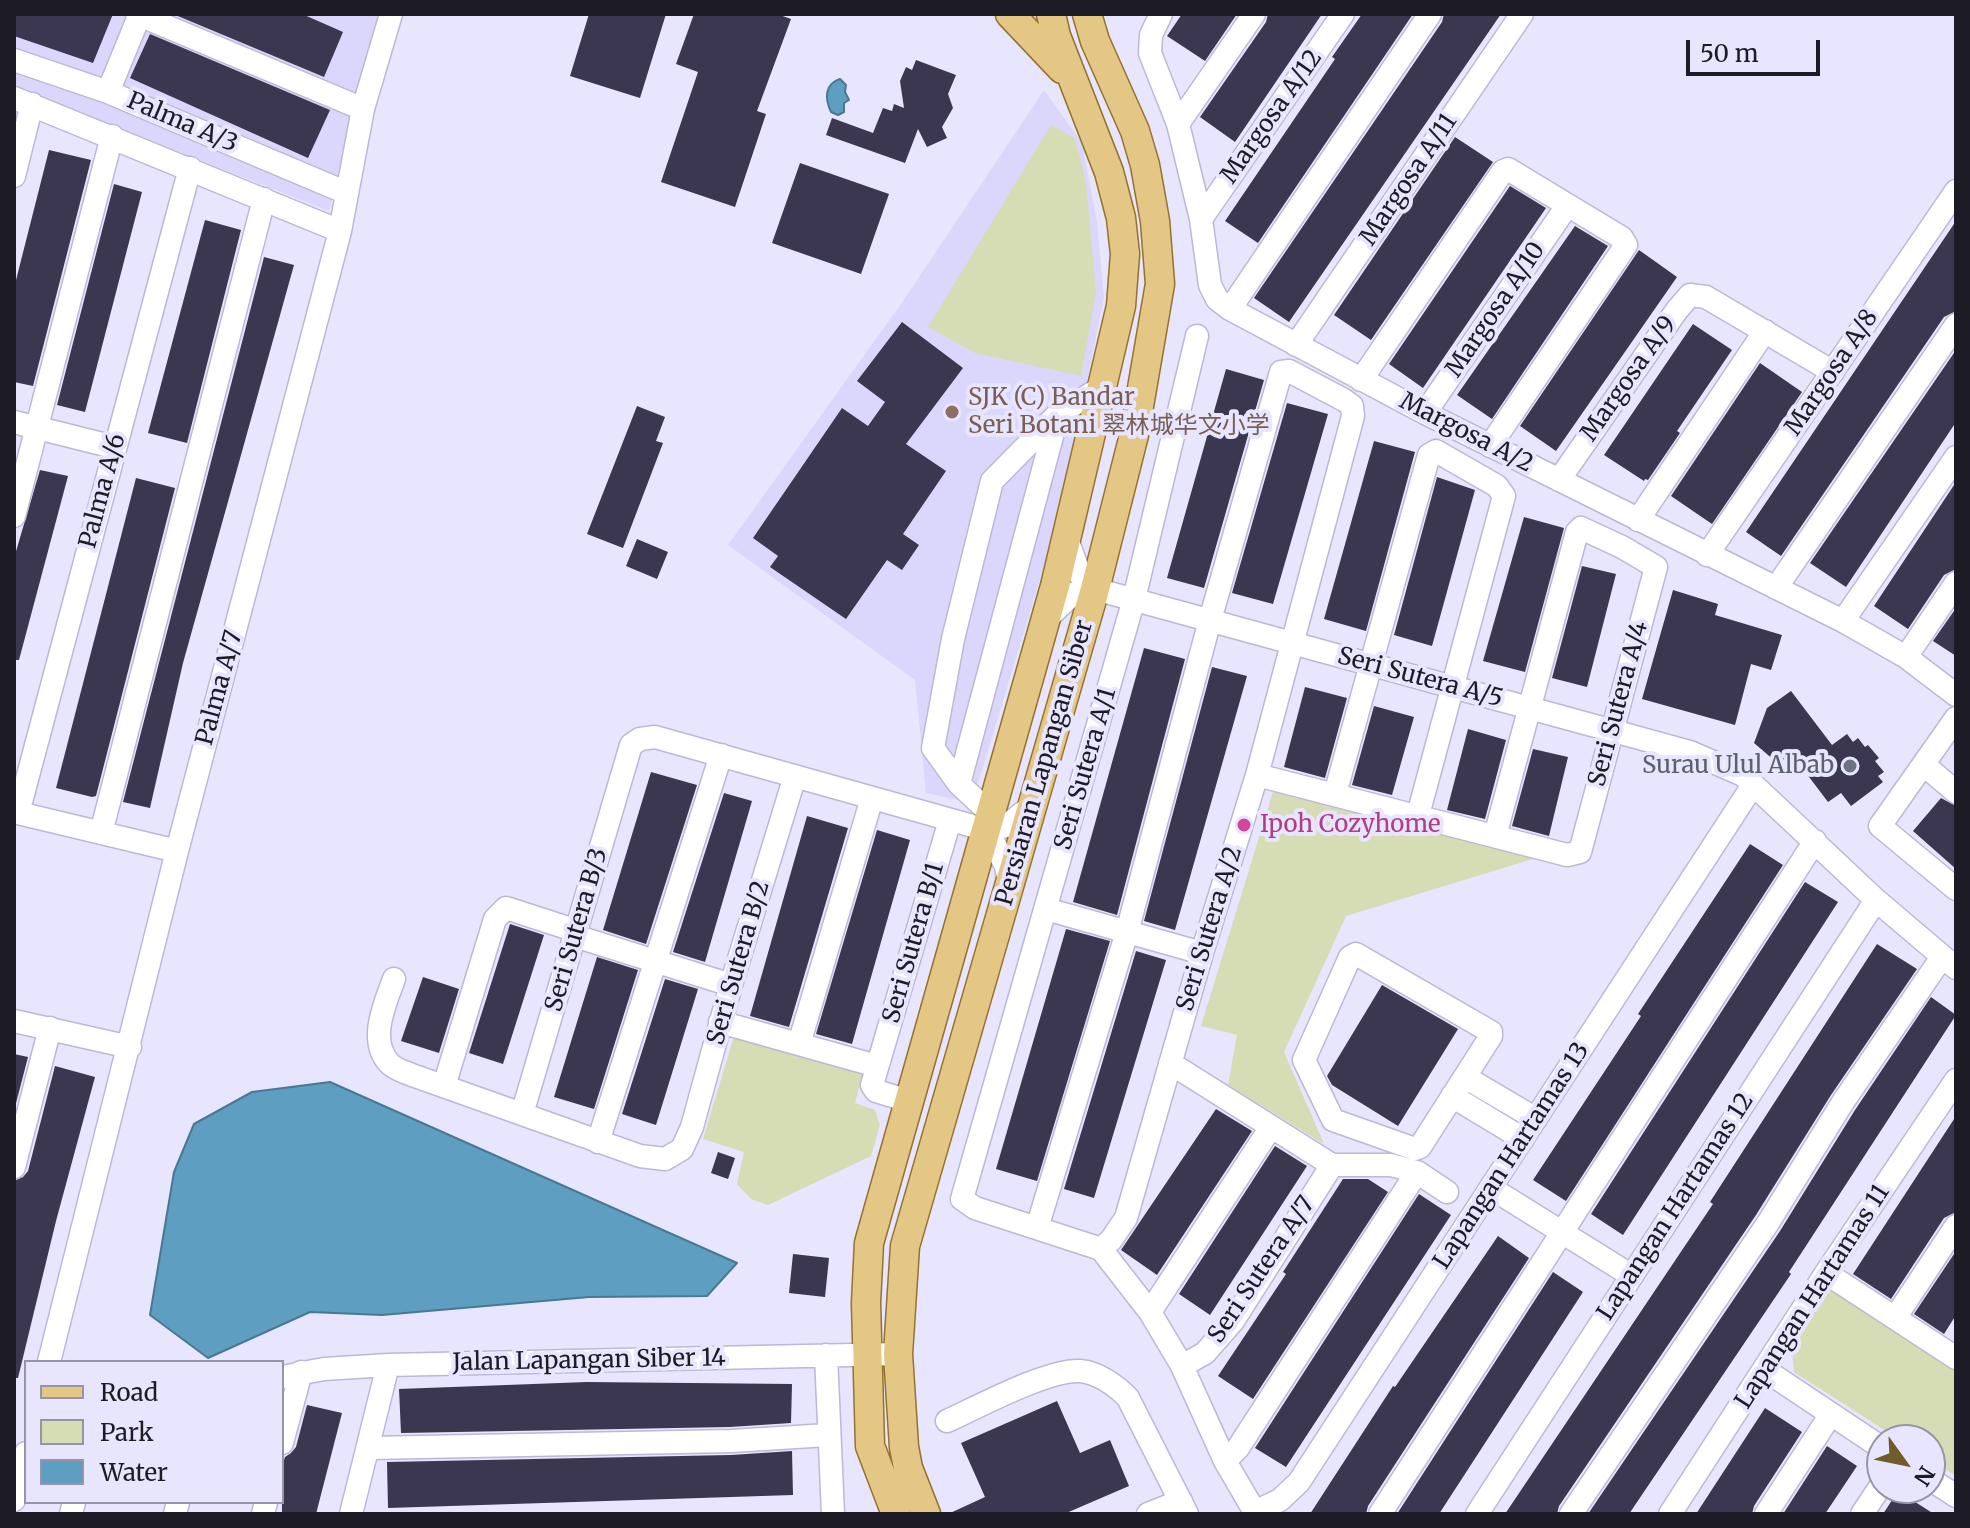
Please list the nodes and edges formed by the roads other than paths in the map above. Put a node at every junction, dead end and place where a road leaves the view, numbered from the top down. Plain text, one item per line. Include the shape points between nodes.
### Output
1 (139, 14) edge
2 (1010, 14) edge
3 (1051, 14) edge
4 (1087, 14) edge
5 (1103, 14) edge
6 (1161, 14) edge
7 (1254, 14) edge
8 (1343, 14) edge
9 (1430, 14) edge
10 (1522, 14) edge
11 (386, 16) edge
12 (14, 60) edge
13 (1073, 82) junction
14 (108, 92) junction
15 (1121, 99) junction
16 (23, 101) edge
17 (363, 109) junction
18 (1178, 124) junction
19 (112, 136) junction
20 (190, 168) junction
21 (14, 176) edge
22 (1956, 191) edge
23 (347, 193) junction
24 (264, 199) junction
25 (1567, 206) junction
26 (1201, 219) junction
27 (340, 231) junction
28 (1230, 309) junction
29 (1956, 325) edge
30 (1765, 331) junction
31 (1197, 336) dead end
32 (1296, 345) junction
33 (1833, 372) junction
34 (1361, 380) junction
35 (1104, 386) junction
36 (1425, 413) junction
37 (1058, 414) junction
38 (14, 422) edge
39 (37, 429) junction
40 (1490, 446) junction
41 (114, 447) junction
42 (1955, 459) edge
43 (1559, 480) junction
44 (14, 516) edge
45 (1638, 520) junction
46 (1067, 539) junction
47 (1707, 555) junction
48 (1956, 583) edge
49 (1776, 588) junction
50 (1095, 589) junction
51 (1134, 599) junction
52 (1046, 619) junction
53 (1210, 620) junction
54 (1843, 621) junction
55 (1291, 642) junction
56 (1906, 657) junction
57 (1371, 664) junction
58 (1452, 686) junction
59 (1956, 695) edge
60 (1529, 707) junction
61 (1956, 718) edge
62 (1611, 730) junction
63 (721, 755) junction
64 (1924, 765) junction
65 (1257, 775) junction
66 (795, 776) junction
67 (1748, 780) junction
68 (959, 784) junction
69 (1956, 792) edge
70 (1335, 794) junction
71 (872, 798) junction
72 (1034, 804) junction
73 (16, 813) edge
74 (1418, 815) junction
75 (950, 820) junction
76 (989, 822) junction
77 (101, 833) junction
78 (1495, 836) junction
79 (1815, 841) junction
80 (177, 851) junction
81 (1010, 888) junction
82 (1956, 889) edge
83 (1876, 900) junction
84 (1046, 909) junction
85 (1127, 932) junction
86 (576, 934) junction
87 (1202, 953) junction
88 (655, 962) junction
89 (1949, 962) edge
90 (394, 979) dead end
91 (731, 985) junction
92 (14, 1021) edge
93 (720, 1022) junction
94 (50, 1028) junction
95 (799, 1044) junction
96 (130, 1047) junction
97 (1170, 1063) junction
98 (877, 1066) junction
99 (1956, 1080) edge
100 (444, 1086) junction
101 (1458, 1086) junction
102 (909, 1101) junction
103 (522, 1114) junction
104 (1536, 1119) junction
105 (1271, 1127) junction
106 (1523, 1139) junction
107 (598, 1142) junction
108 (1332, 1165) junction
109 (14, 1167) edge
110 (1417, 1172) junction
111 (1491, 1188) junction
112 (1447, 1192) dead end
113 (1956, 1226) edge
114 (1037, 1228) junction
115 (1564, 1233) junction
116 (1101, 1249) junction
117 (1826, 1273) junction
118 (1632, 1276) junction
119 (1150, 1312) junction
120 (1895, 1318) junction
121 (898, 1354) junction
122 (826, 1355) junction
123 (867, 1355) junction
124 (1956, 1358) edge
125 (50, 1360) edge
126 (388, 1365) junction
127 (1182, 1366) junction
128 (1765, 1370) junction
129 (292, 1375) edge
130 (1831, 1414) junction
131 (947, 1421) dead end
132 (284, 1429) edge
133 (828, 1435) junction
134 (1866, 1437) edge
135 (369, 1448) junction
136 (24, 1461) edge
137 (1225, 1461) junction
138 (14, 1500) edge
139 (1184, 1507) edge
140 (1256, 1513) edge
141 (351, 1514) edge
142 (833, 1514) edge
143 (896, 1514) edge
144 (926, 1514) edge
145 (1148, 1514) edge
146 (1380, 1514) edge
147 (1477, 1514) edge
148 (1571, 1514) edge
149 (1670, 1514) edge
150 (1766, 1514) edge

1 - 14 street
1 - 17 street
2 - 13 main road
3 - 13 main road, Persiaran Lapangan Siber
4 - 15 main road, Persiaran Lapangan Siber
5 - 15 main road
6 - 18 street, Margosa A/2 via 1150,53
7 - 18 street
8 - 26 street, Margosa A/12
9 - 28 street
10 - 32 street, Margosa A/11
11 - 17 street, Palma A/7
12 - 14 street, Palma A/3
13 - 35 main road, Persiaran Lapangan Siber via 1109,172 1125,254 1121,306
14 - 23 street, Palma A/3
15 - 50 main road, Persiaran Lapangan Siber via 1145,165 1160,284 1134,435
16 - 19 street
16 - 21 street
17 - 23 street, Palma A/7
18 - 26 street, Margosa A/2
19 - 20 street
19 - 39 street
20 - 24 street
20 - 41 street, Palma A/6
22 - 33 street, Margosa A/8
23 - 27 street, Palma A/7
24 - 27 street
24 - 77 street
25 - 34 street via 1508,169 1503,171
25 - 36 street, Margosa A/10
25 - 40 street via 1626,245
26 - 28 street, Margosa A/2 via 1210,285
27 - 80 street, Palma A/7
28 - 32 street, Margosa A/2
29 - 49 street
30 - 33 street, Margosa A/9
30 - 43 street, Margosa A/9 via 1706,297 1690,295
30 - 45 street
31 - 51 street, Seri Sutera A/1
32 - 34 street, Margosa A/2
33 - 47 street, Margosa A/8
34 - 36 street, Margosa A/2
35 - 37 street
35 - 46 main road, Persiaran Lapangan Siber
36 - 40 street, Margosa A/2
37 - 68 street
37 - 68 street via 992,481 933,748
38 - 39 street
39 - 41 street
39 - 44 street
40 - 43 street, Margosa A/2
41 - 73 street, Palma A/6
42 - 54 street
43 - 45 street, Margosa A/2
45 - 47 street, Margosa A/2
46 - 50 street via 1080,575
46 - 52 main road, Persiaran Lapangan Siber
47 - 49 street, Margosa A/2
48 - 56 street
49 - 54 street, Margosa A/2
50 - 51 street, Seri Sutera A/5
50 - 52 street via 1074,593
50 - 72 main road, Persiaran Lapangan Siber
51 - 53 street, Seri Sutera A/5
51 - 84 street, Seri Sutera A/1
52 - 76 main road, Persiaran Lapangan Siber
53 - 55 street, Seri Sutera A/5
53 - 55 street, Seri Sutera A/2 via 1281,372 1289,371 1344,400 1352,406 1353,416
53 - 85 street
54 - 56 street, Margosa A/2
55 - 57 street, Seri Sutera A/5
55 - 65 street, Seri Sutera A/2
56 - 59 street, Margosa A/2
57 - 58 street, Seri Sutera A/5
57 - 58 street via 1429,455 1436,451 1497,486 1504,496
57 - 70 street
58 - 60 street, Seri Sutera A/5
58 - 74 street
60 - 62 street, Seri Sutera A/5
60 - 62 street, Seri Sutera A/4 via 1581,528 1656,567
60 - 78 street
61 - 64 street
62 - 67 street, Seri Sutera A/5 via 1690,752
62 - 78 street, Seri Sutera A/4 via 1580,852 1567,855
63 - 66 street
63 - 86 street, Seri Sutera B/3 via 655,737 631,745
63 - 88 street
64 - 69 street
64 - 82 street via 1880,826
65 - 70 street
65 - 87 street, Seri Sutera A/2
66 - 71 street
66 - 91 street, Seri Sutera B/2
67 - 79 street, Seri Sutera A/5
67 - 104 street, Lapangan Hartamas 13
68 - 76 street
70 - 74 street
71 - 75 street
71 - 95 street
72 - 76 street via 1006,826
72 - 81 main road, Persiaran Lapangan Siber
73 - 77 street
74 - 78 street
75 - 76 street
75 - 98 street, Seri Sutera B/1
76 - 81 street
76 - 102 main road, Persiaran Lapangan Siber
77 - 80 street
79 - 83 street, Seri Sutera A/5
79 - 115 street
80 - 96 street, Palma A/7
81 - 121 main road, Persiaran Lapangan Siber via 905,1246
83 - 89 street, Seri Sutera A/5
83 - 118 street, Lapangan Hartamas 12
84 - 85 street
84 - 114 street, Seri Sutera A/1 via 962,1199
85 - 87 street
85 - 114 street
86 - 88 street
86 - 100 street via 506,908 495,919
86 - 103 street, Seri Sutera B/3
87 - 97 street, Seri Sutera A/2
88 - 91 street
88 - 107 street
89 - 148 street via 1843,1102 1760,1236
90 - 100 street via 378,1043 390,1064
91 - 93 street, Seri Sutera B/2
92 - 94 street
93 - 95 street
93 - 107 street, Seri Sutera B/2 via 682,1149 665,1159
94 - 96 street
94 - 109 street
95 - 98 street
96 - 125 street, Palma A/7
97 - 105 street
97 - 116 street, Seri Sutera A/2 via 1126,1218
98 - 102 street via 872,1085 876,1091
99 - 117 street, Lapangan Hartamas 11
100 - 103 street
101 - 101 street via 1415,1149 1333,1120 1304,1060 1350,957 1356,954 1491,1032
101 - 104 street
101 - 106 street
102 - 123 main road, Persiaran Lapangan Siber via 869,1243
103 - 107 street
104 - 106 street, Lapangan Hartamas 13
105 - 108 street
105 - 119 street
106 - 111 street, Lapangan Hartamas 13
108 - 110 street via 1391,1165
108 - 127 street, Seri Sutera A/7 via 1233,1321 1205,1353
110 - 112 street
110 - 137 street
111 - 115 street
111 - 140 street, Lapangan Hartamas 13 via 1299,1482
113 - 120 street
114 - 116 street
115 - 118 street
115 - 146 street
116 - 119 street
117 - 120 street
117 - 128 street, Lapangan Hartamas 11
118 - 147 street, Lapangan Hartamas 12
119 - 127 street
120 - 124 street
121 - 123 street, Jalan Lapangan Siber 14
121 - 144 main road, Persiaran Lapangan Siber via 904,1447
122 - 123 street, Jalan Lapangan Siber 14
122 - 126 street, Jalan Lapangan Siber 14
122 - 133 street
123 - 143 main road, Persiaran Lapangan Siber via 870,1446
126 - 129 street, Jalan Lapangan Siber 14
126 - 135 street
127 - 137 street
128 - 130 street
128 - 149 street, Lapangan Hartamas 11
129 - 132 street
130 - 134 street
130 - 150 street
131 - 139 street via 1052,1375 1082,1371 1117,1386 1128,1398
133 - 135 street
133 - 142 street
135 - 141 street
136 - 138 street
137 - 140 street
139 - 145 street

